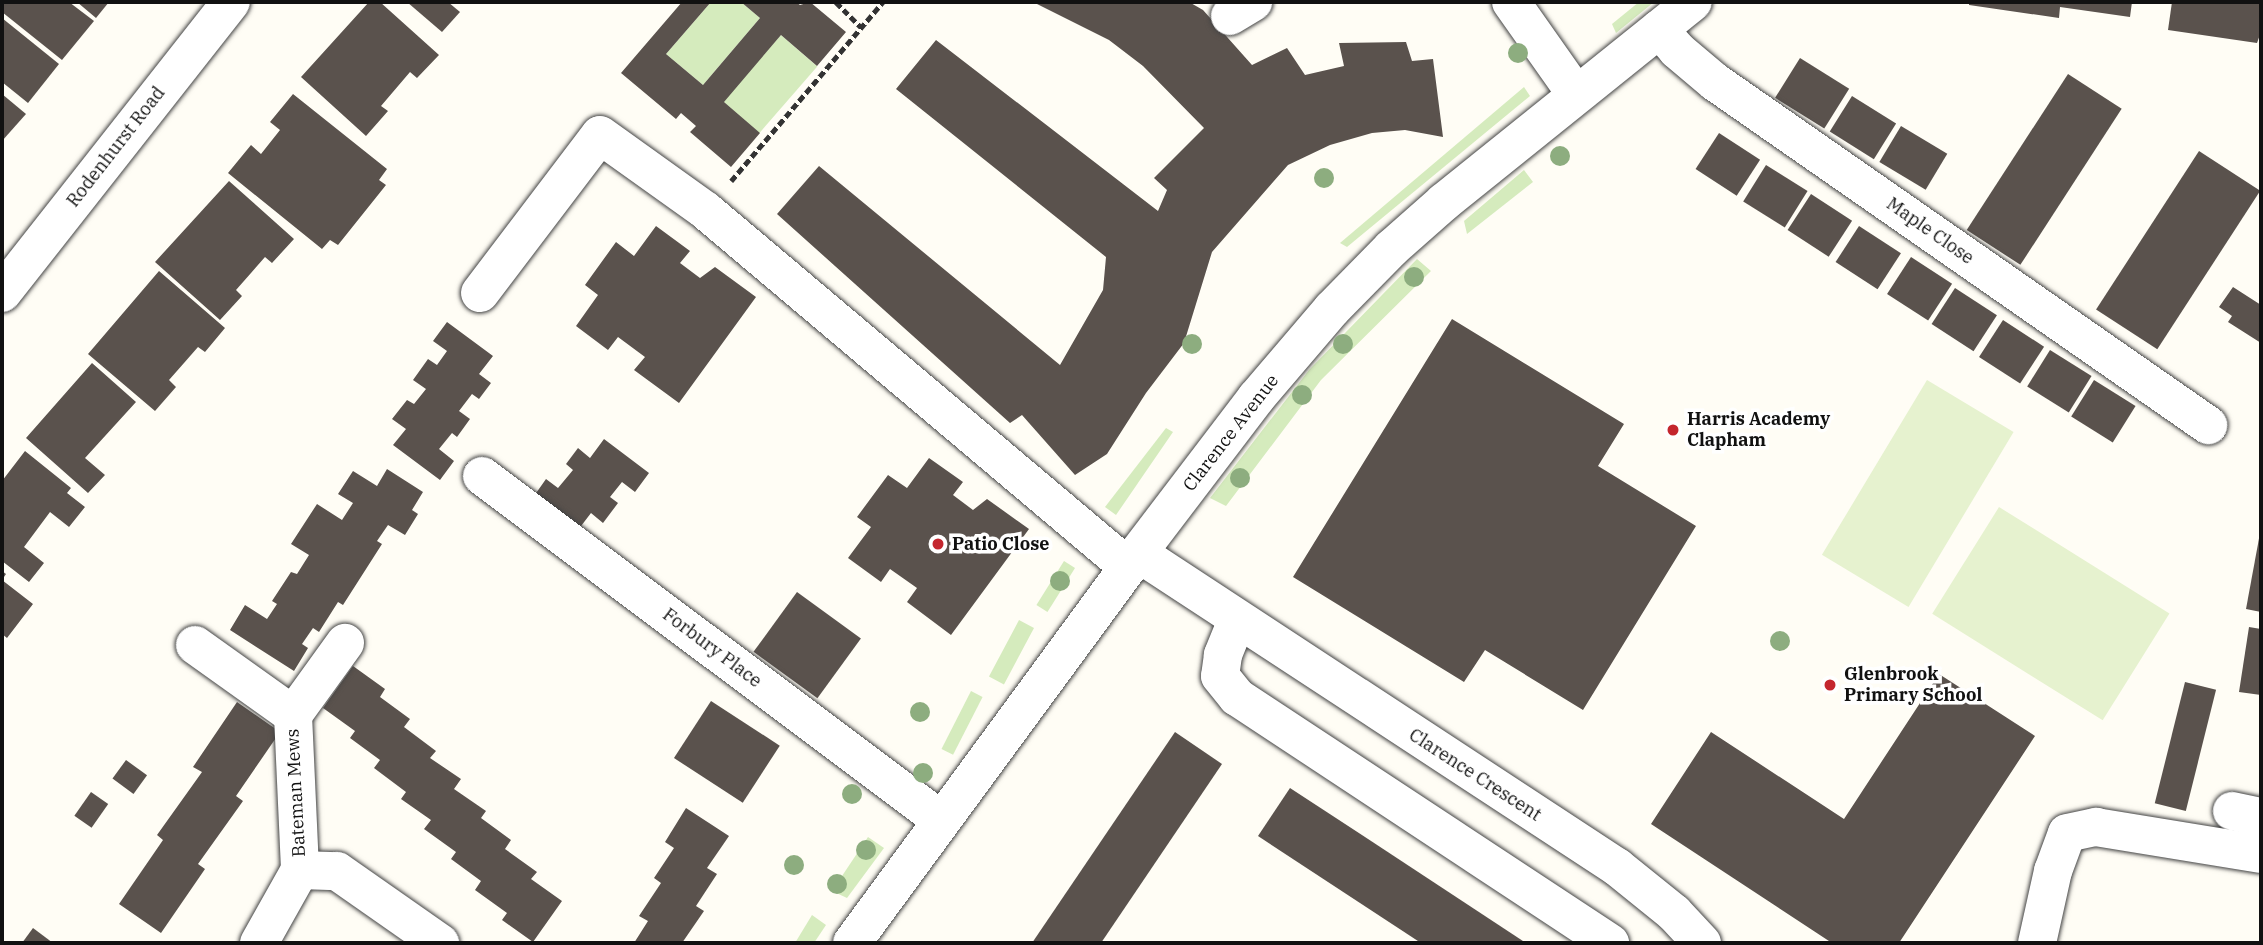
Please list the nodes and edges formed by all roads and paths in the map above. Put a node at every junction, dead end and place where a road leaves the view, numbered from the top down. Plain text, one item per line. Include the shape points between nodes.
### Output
1 (231, 2) edge
2 (836, 2) edge
3 (883, 2) edge
4 (1511, 2) edge
5 (1693, 2) edge
6 (861, 27) junction
7 (1659, 29) junction
8 (1576, 94) junction
9 (706, 211) junction
10 (2, 293) edge
11 (480, 293) dead end
12 (2208, 425) dead end
13 (482, 476) dead end
14 (1133, 560) junction
15 (1237, 620) junction
16 (345, 643) dead end
17 (195, 645) dead end
18 (293, 715) junction
19 (941, 820) junction
20 (2261, 854) edge
21 (300, 870) junction
22 (259, 943) edge
23 (440, 943) edge
24 (852, 943) edge
25 (1610, 943) edge
26 (1703, 943) edge
27 (2036, 943) edge

1 - 10 street, Rodenhurst Road
2 - 6 path
3 - 6 path
4 - 8 street
5 - 7 street, Clarence Avenue
6 - 9 path
7 - 8 street, Clarence Avenue
7 - 12 street, Maple Close via 1715,82
8 - 14 street, Clarence Avenue via 1444,202 1362,278 1256,398
9 - 11 street via 600,135
9 - 14 street
13 - 19 street, Forbury Place
14 - 15 street, Clarence Crescent
14 - 19 street, Clarence Avenue
15 - 25 street via 1220,676 1237,697
15 - 26 street, Clarence Crescent via 1617,867
16 - 18 street
17 - 18 street
18 - 21 street, Bateman Mews
19 - 24 street, Clarence Avenue
20 - 27 street via 2096,827 2067,833
21 - 22 street
21 - 23 street via 337,871

